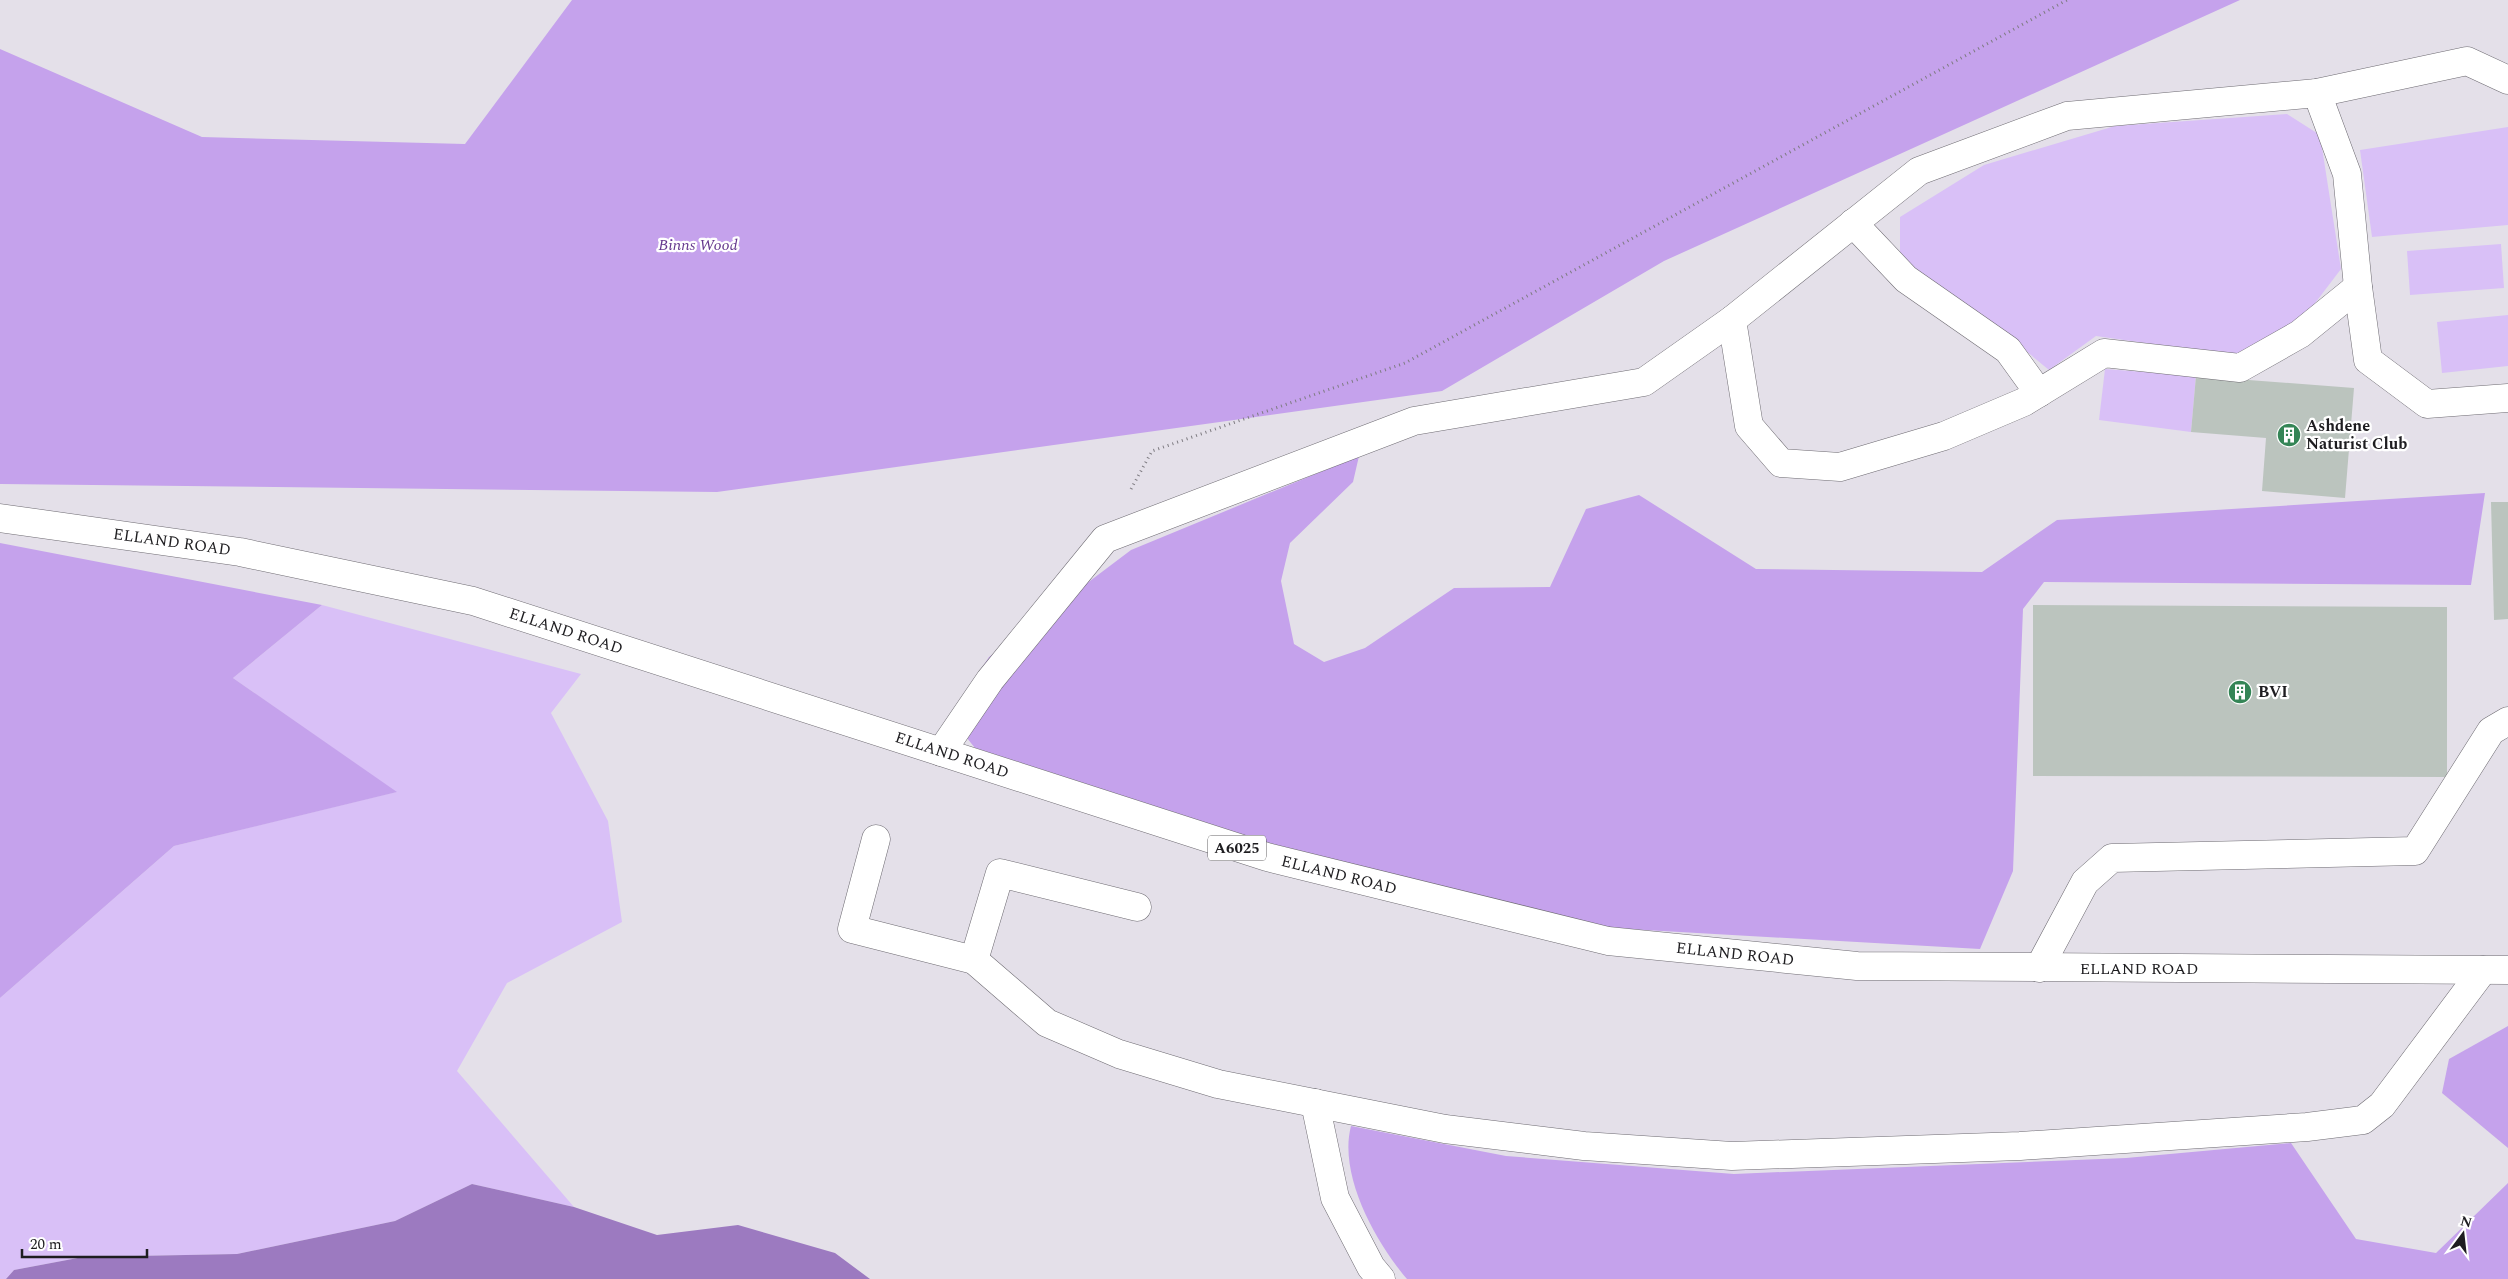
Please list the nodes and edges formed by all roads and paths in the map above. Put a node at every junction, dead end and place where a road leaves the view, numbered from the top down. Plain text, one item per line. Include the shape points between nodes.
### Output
1 (2067, 0) edge
2 (2508, 80) edge
3 (2317, 93) junction
4 (1853, 223) junction
5 (2358, 287) junction
6 (1732, 320) junction
7 (2039, 393) junction
8 (2508, 398) edge
9 (0, 518) edge
10 (1105, 539) junction
11 (2508, 721) edge
12 (941, 752) junction
13 (876, 839) dead end
14 (1137, 907) dead end
15 (974, 960) junction
16 (2039, 968) junction
17 (2496, 970) edge
18 (1315, 1103) junction
19 (1381, 1279) edge

1 - 10 path via 1404,363 1152,451
2 - 3 main road via 2466,61
3 - 4 main road via 2067,116 1919,171
3 - 5 main road via 2347,174
4 - 6 main road
4 - 7 main road via 1906,279 2008,350
5 - 7 main road via 2300,334 2240,368 2104,353
5 - 8 main road via 2368,360 2427,404
6 - 7 main road via 1748,426 1781,464 1840,467 1944,436
6 - 10 main road via 1644,382 1414,421
9 - 12 main road, ELLAND ROAD / A6025 via 240,552 473,601
10 - 12 main road via 990,680
11 - 16 main road via 2491,731 2415,851 2112,858 2085,882
12 - 16 main road, ELLAND ROAD / A6025 via 1268,857 1608,941 1857,966
13 - 15 main road via 852,929
14 - 15 main road via 1000,873
15 - 18 main road via 1047,1023 1119,1054 1218,1084
16 - 17 main road, ELLAND ROAD / A6025
17 - 18 main road via 2382,1105 2363,1120 2307,1127 2020,1146 1732,1156 1584,1146 1445,1129
18 - 19 main road via 1335,1198 1371,1267

